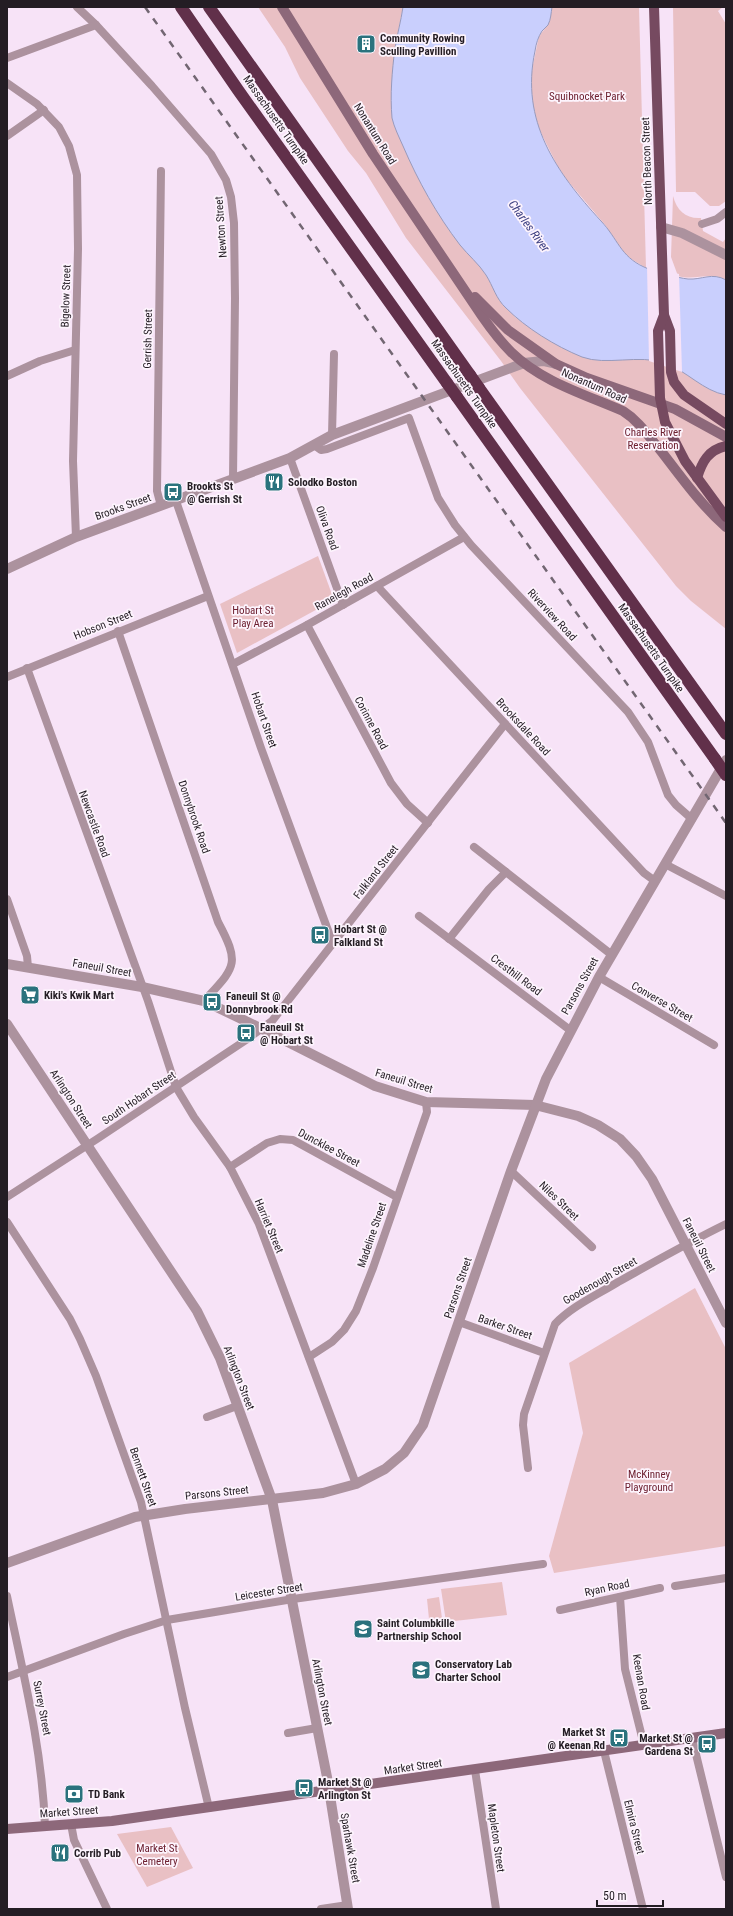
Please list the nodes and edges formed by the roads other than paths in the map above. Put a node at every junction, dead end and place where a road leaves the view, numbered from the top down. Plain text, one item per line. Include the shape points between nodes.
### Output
1 (77, 7) edge
2 (181, 7) edge
3 (209, 7) edge
4 (282, 7) edge
5 (654, 7) edge
6 (96, 25) junction
7 (7, 58) edge
8 (7, 83) edge
9 (44, 110) junction
10 (7, 136) edge
11 (161, 171) dead end
12 (726, 212) edge
13 (702, 224) dead end
14 (661, 227) junction
15 (726, 255) edge
16 (452, 270) junction
17 (664, 315) junction
18 (75, 350) junction
19 (334, 354) dead end
20 (524, 363) junction
21 (556, 364) junction
22 (7, 376) edge
23 (661, 404) junction
24 (726, 424) edge
25 (332, 435) junction
26 (726, 437) edge
27 (314, 445) junction
28 (726, 446) edge
29 (290, 458) junction
30 (697, 478) junction
31 (233, 479) junction
32 (176, 501) junction
33 (160, 506) junction
34 (726, 517) edge
35 (726, 527) edge
36 (76, 537) junction
37 (464, 537) junction
38 (7, 569) edge
39 (377, 586) junction
40 (208, 596) junction
41 (343, 605) junction
42 (307, 625) junction
43 (118, 631) junction
44 (233, 664) junction
45 (27, 668) junction
46 (7, 677) edge
47 (505, 724) junction
48 (726, 734) edge
49 (720, 760) edge
50 (726, 775) edge
51 (692, 819) junction
52 (428, 822) junction
53 (474, 847) dead end
54 (665, 864) junction
55 (506, 872) junction
56 (654, 881) junction
57 (726, 896) edge
58 (7, 899) edge
59 (419, 916) dead end
60 (449, 939) junction
61 (333, 944) junction
62 (612, 955) junction
63 (7, 964) edge
64 (28, 966) junction
65 (599, 978) junction
66 (142, 988) junction
67 (204, 1001) junction
68 (7, 1024) edge
69 (261, 1029) junction
70 (570, 1030) junction
71 (714, 1045) dead end
72 (176, 1086) junction
73 (426, 1102) junction
74 (535, 1105) junction
75 (88, 1146) junction
76 (230, 1167) junction
77 (511, 1171) junction
78 (7, 1197) edge
79 (397, 1197) junction
80 (7, 1222) edge
81 (726, 1224) edge
82 (685, 1244) junction
83 (592, 1247) dead end
84 (459, 1322) junction
85 (726, 1323) edge
86 (544, 1353) junction
87 (309, 1357) junction
88 (237, 1406) junction
89 (207, 1416) dead end
90 (528, 1468) dead end
91 (356, 1484) junction
92 (272, 1500) junction
93 (145, 1516) junction
94 (7, 1563) edge
95 (543, 1564) dead end
96 (726, 1578) edge
97 (674, 1586) dead end
98 (660, 1588) dead end
99 (7, 1596) edge
100 (620, 1597) junction
101 (293, 1599) junction
102 (560, 1610) dead end
103 (167, 1620) junction
104 (24, 1671) junction
105 (7, 1677) edge
106 (317, 1728) junction
107 (288, 1733) dead end
108 (726, 1733) edge
109 (692, 1738) junction
110 (644, 1745) junction
111 (604, 1751) junction
112 (475, 1770) junction
113 (329, 1791) junction
114 (209, 1808) junction
115 (70, 1824) junction
116 (45, 1826) junction
117 (7, 1828) edge
118 (726, 1877) edge
119 (348, 1907) edge
120 (108, 1909) edge
121 (321, 1909) edge
122 (496, 1909) edge
123 (643, 1909) edge

1 - 6 street, Newton Street
2 - 49 highway, Massachusetts Turnpike, bridge via 457,397
3 - 48 highway, Massachusetts Turnpike, bridge
4 - 16 main road, Nonantum Road via 373,154
5 - 14 main road, North Beacon Street
6 - 7 street
6 - 31 street, Newton Street via 211,154 226,180 231,197 234,231
8 - 9 street, Bigelow Street
9 - 10 street
9 - 18 street, Bigelow Street via 65,137 73,155 77,175
11 - 33 street, Gerrish Street via 157,491
12 - 13 street
14 - 15 street via 682,233
14 - 17 main road, North Beacon Street
16 - 20 main road, Nonantum Road via 492,329
16 - 21 main road, Nonantum Road via 508,330
17 - 23 main road, North Beacon Street via 658,331
17 - 24 main road, North Beacon Street via 670,331 671,372 674,382 681,392
18 - 22 street via 40,361
18 - 36 street, Bigelow Street via 73,461
19 - 25 street
20 - 21 street, Brooks Street
20 - 25 street, Brooks Street
20 - 35 main road, Nonantum Road via 566,387 629,415
21 - 23 main road, Nonantum Road via 587,378
23 - 26 main road, Nonantum Road
23 - 30 main road, North Beacon Street via 672,438
25 - 27 street, Brooks Street
27 - 29 street, Brooks Street
27 - 37 street, Riverview Road via 321,450 327,449 409,418 438,498
28 - 30 main road via 708,455
29 - 31 street, Brooks Street
29 - 41 street, Oliva Road
30 - 34 main road, North Beacon Street
31 - 32 street, Brooks Street
32 - 33 street, Brooks Street
32 - 40 street, Hobart Street
33 - 36 street, Brooks Street
36 - 38 street, Brooks Street
37 - 39 street, Ranelegh Road
37 - 51 street, Riverview Road via 628,712 648,742 668,795 676,806
39 - 41 street, Ranelegh Road
39 - 47 street, Brooksdale Road
40 - 43 street, Hobson Street
40 - 44 street, Hobart Street
41 - 42 street, Ranelegh Road
42 - 44 street, Ranelegh Road
42 - 52 street, Corinne Road via 391,783 406,804
43 - 45 street, Hobson Street
43 - 67 street, Donnybrook Road via 218,922 229,941 233,955 232,965
44 - 61 street, Hobart Street
45 - 46 street, Hobson Street
45 - 66 street, Newcastle Road
47 - 52 street, Falkland Street
47 - 56 street, Brooksdale Road
49 - 50 highway, Massachusetts Turnpike, bridge
49 - 51 street, Parsons Street
51 - 54 street, Parsons Street
52 - 61 street, Falkland Street
53 - 55 street
54 - 56 street, Parsons Street
54 - 57 street
55 - 60 street
55 - 62 street
56 - 62 street, Parsons Street
58 - 64 street via 27,956
59 - 60 street, Cresthill Road
60 - 70 street, Cresthill Road
61 - 69 street, Falkland Street via 275,1018
62 - 65 street, Parsons Street
63 - 64 street, Faneuil Street
64 - 66 street, Faneuil Street
65 - 70 street, Parsons Street
65 - 71 street, Converse Street
66 - 67 street, Faneuil Street
66 - 72 street, Harriet Street
67 - 69 street, Faneuil Street
68 - 75 street, Arlington Street
69 - 72 street, South Hobart Street
69 - 73 street, Faneuil Street via 375,1086
70 - 74 street, Parsons Street
72 - 75 street, South Hobart Street
72 - 76 street, Harriet Street via 194,1117
73 - 74 street, Faneuil Street
73 - 79 street, Madeline Street via 427,1112
74 - 77 street, Parsons Street
74 - 82 street, Faneuil Street via 578,1116 620,1139 652,1179
75 - 78 street, South Hobart Street
75 - 88 street, Arlington Street via 197,1311 220,1358
76 - 79 street, Duncklee Street via 267,1143 280,1139 293,1140
76 - 87 street, Harriet Street via 259,1224
77 - 83 street, Niles Street
77 - 84 street, Parsons Street
79 - 87 street, Madeline Street via 356,1311 344,1330 332,1342
80 - 93 street, Bennett Street via 70,1319 80,1339 96,1376
81 - 82 street, Goodenough Street
82 - 85 street, Faneuil Street
82 - 86 street, Goodenough Street via 563,1315 555,1324
84 - 86 street, Barker Street
84 - 91 street, Parsons Street via 423,1425 404,1454 385,1469
86 - 90 street, Goodenough Street via 524,1414
87 - 91 street, Harriet Street
88 - 89 street
88 - 92 street, Arlington Street
91 - 92 street, Parsons Street via 323,1493
92 - 93 street, Parsons Street
92 - 101 street, Arlington Street
93 - 94 street, Parsons Street via 135,1517
93 - 103 street, Bennett Street
95 - 101 street, Leicester Street
96 - 97 street
98 - 100 street, Ryan Road
99 - 104 street, Surrey Street
100 - 102 street, Ryan Road
100 - 110 street, Keenan Road via 625,1669
101 - 103 street, Leicester Street
101 - 106 street, Arlington Street
103 - 104 street, Leicester Street
103 - 114 street, Bennett Street
104 - 105 street, Leicester Street
104 - 116 street, Surrey Street via 42,1772
106 - 107 street
106 - 113 street, Arlington Street
108 - 109 main road, Market Street
109 - 110 main road, Market Street
109 - 118 street
110 - 111 main road, Market Street
111 - 112 main road, Market Street
111 - 123 street, Elmira Street
112 - 113 main road, Market Street
112 - 122 street, Mapleton Street
113 - 114 main road, Market Street
113 - 119 street, Sparhawk Street
114 - 115 main road, Market Street
115 - 116 main road, Market Street
115 - 120 street via 74,1840
116 - 117 main road, Market Street
119 - 121 street

